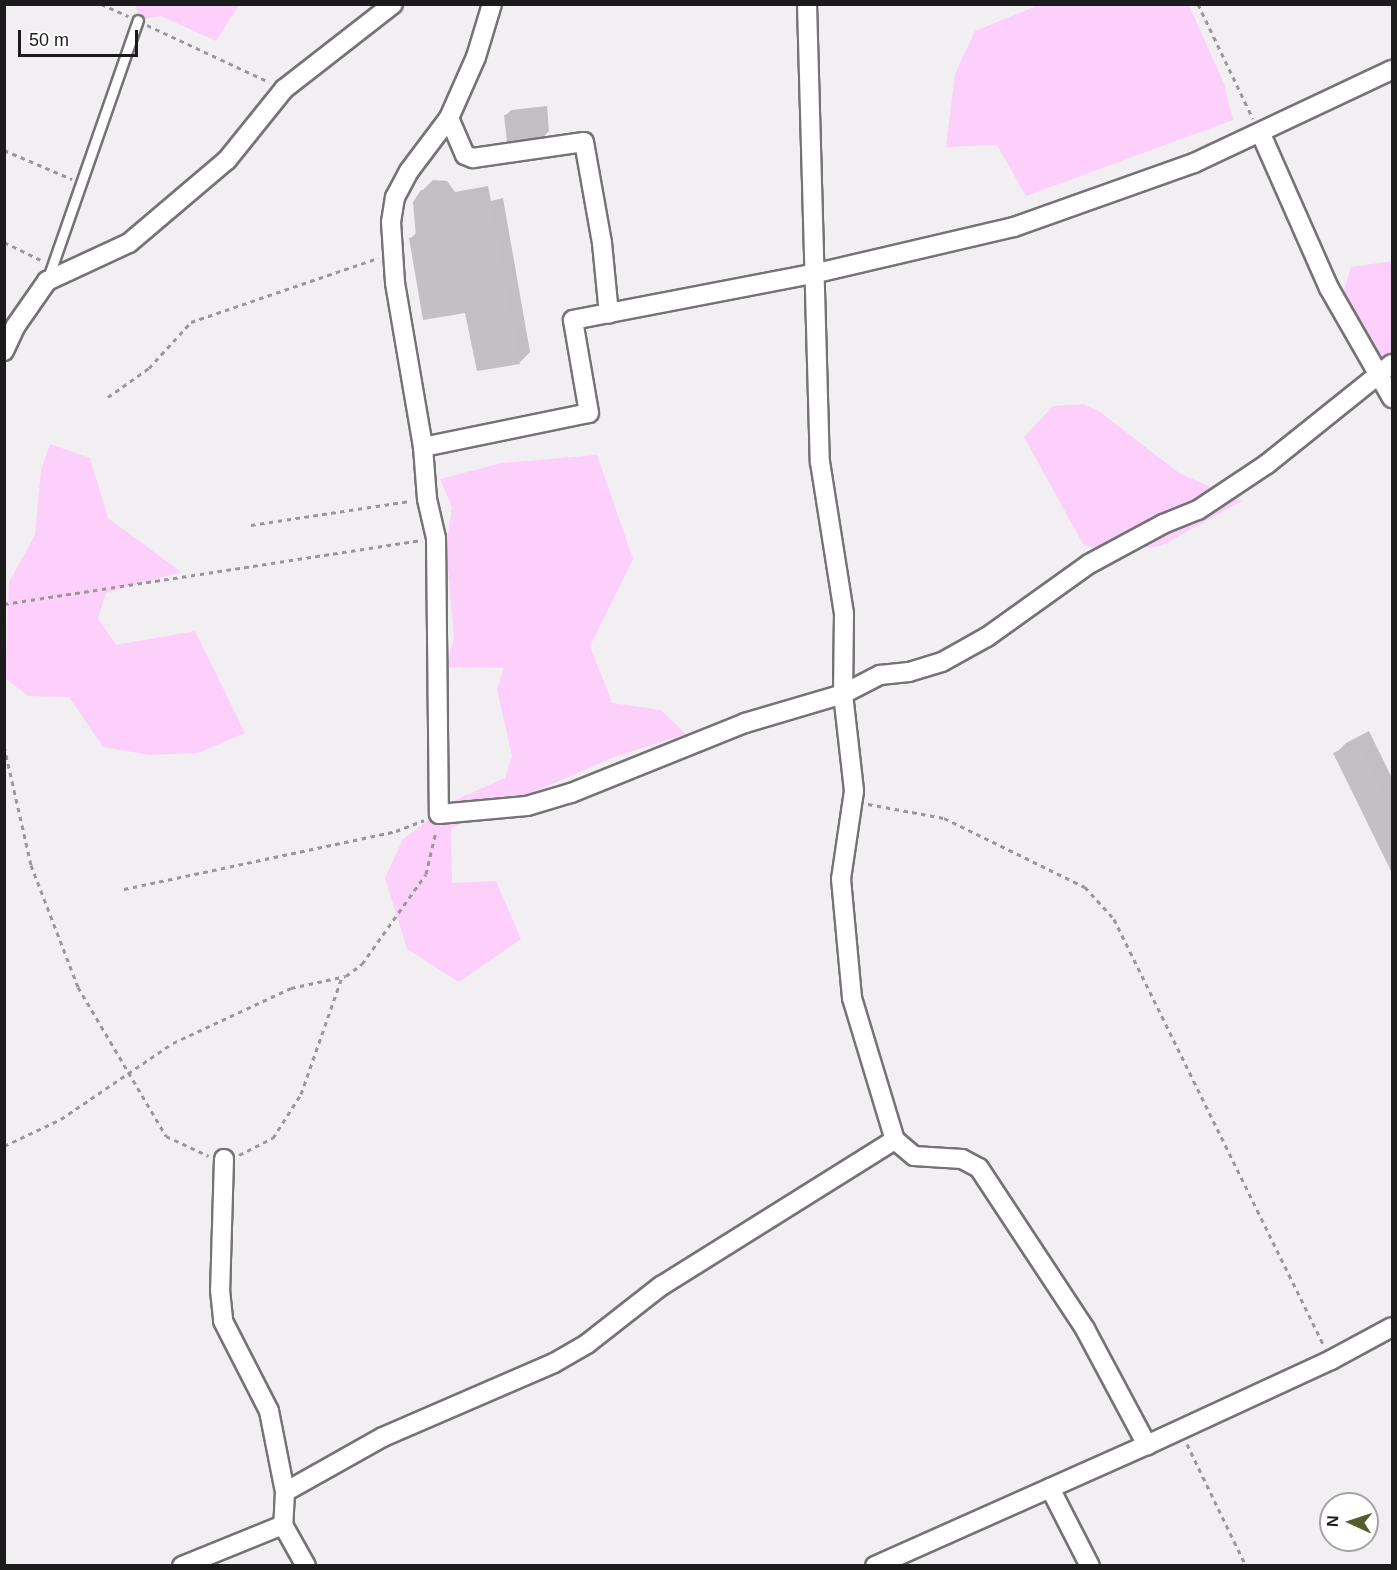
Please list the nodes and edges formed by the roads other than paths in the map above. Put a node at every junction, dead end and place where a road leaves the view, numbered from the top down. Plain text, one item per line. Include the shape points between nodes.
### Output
1 (393, 4) edge
2 (492, 4) edge
3 (807, 4) edge
4 (138, 20) road end
5 (1392, 70) edge
6 (449, 118) junction
7 (1261, 134) junction
8 (50, 273) junction
9 (813, 274) junction
10 (609, 314) junction
11 (4, 351) edge
12 (1392, 364) edge
13 (1377, 375) junction
14 (1392, 398) edge
15 (423, 447) junction
16 (843, 694) junction
17 (895, 1140) junction
18 (224, 1159) road end
19 (1392, 1327) edge
20 (1146, 1445) junction
21 (1050, 1488) junction
22 (285, 1492) junction
23 (283, 1525) junction
24 (182, 1566) edge
25 (306, 1566) edge
26 (875, 1566) edge
27 (1090, 1566) edge

1 - 8 street via 284,89 227,160 138,236
2 - 6 street via 476,57
3 - 9 street
4 - 8 lane
5 - 7 street
6 - 10 street via 465,155 473,158 584,142 602,243
6 - 15 street via 409,171 395,197 391,254
7 - 9 street via 1194,163 1014,228
7 - 13 street via 1329,288
8 - 11 street
9 - 10 street
9 - 16 street via 820,462 844,614
10 - 15 street via 573,320 589,412
12 - 13 street
13 - 14 street
13 - 16 street via 1267,464 1198,510 1089,564 987,638 942,662 909,672 880,675
15 - 16 street via 426,499 436,538 439,814 526,806 571,793 745,723
16 - 17 street via 852,801 841,879 852,998
17 - 20 street via 914,1156 962,1159 979,1168 1085,1329
17 - 22 street via 661,1286 588,1343 554,1363 383,1437
18 - 22 street via 220,1290 223,1322 269,1410
19 - 20 street via 1331,1360
20 - 21 street
21 - 26 street
21 - 27 street
22 - 23 street
23 - 24 street
23 - 25 street

